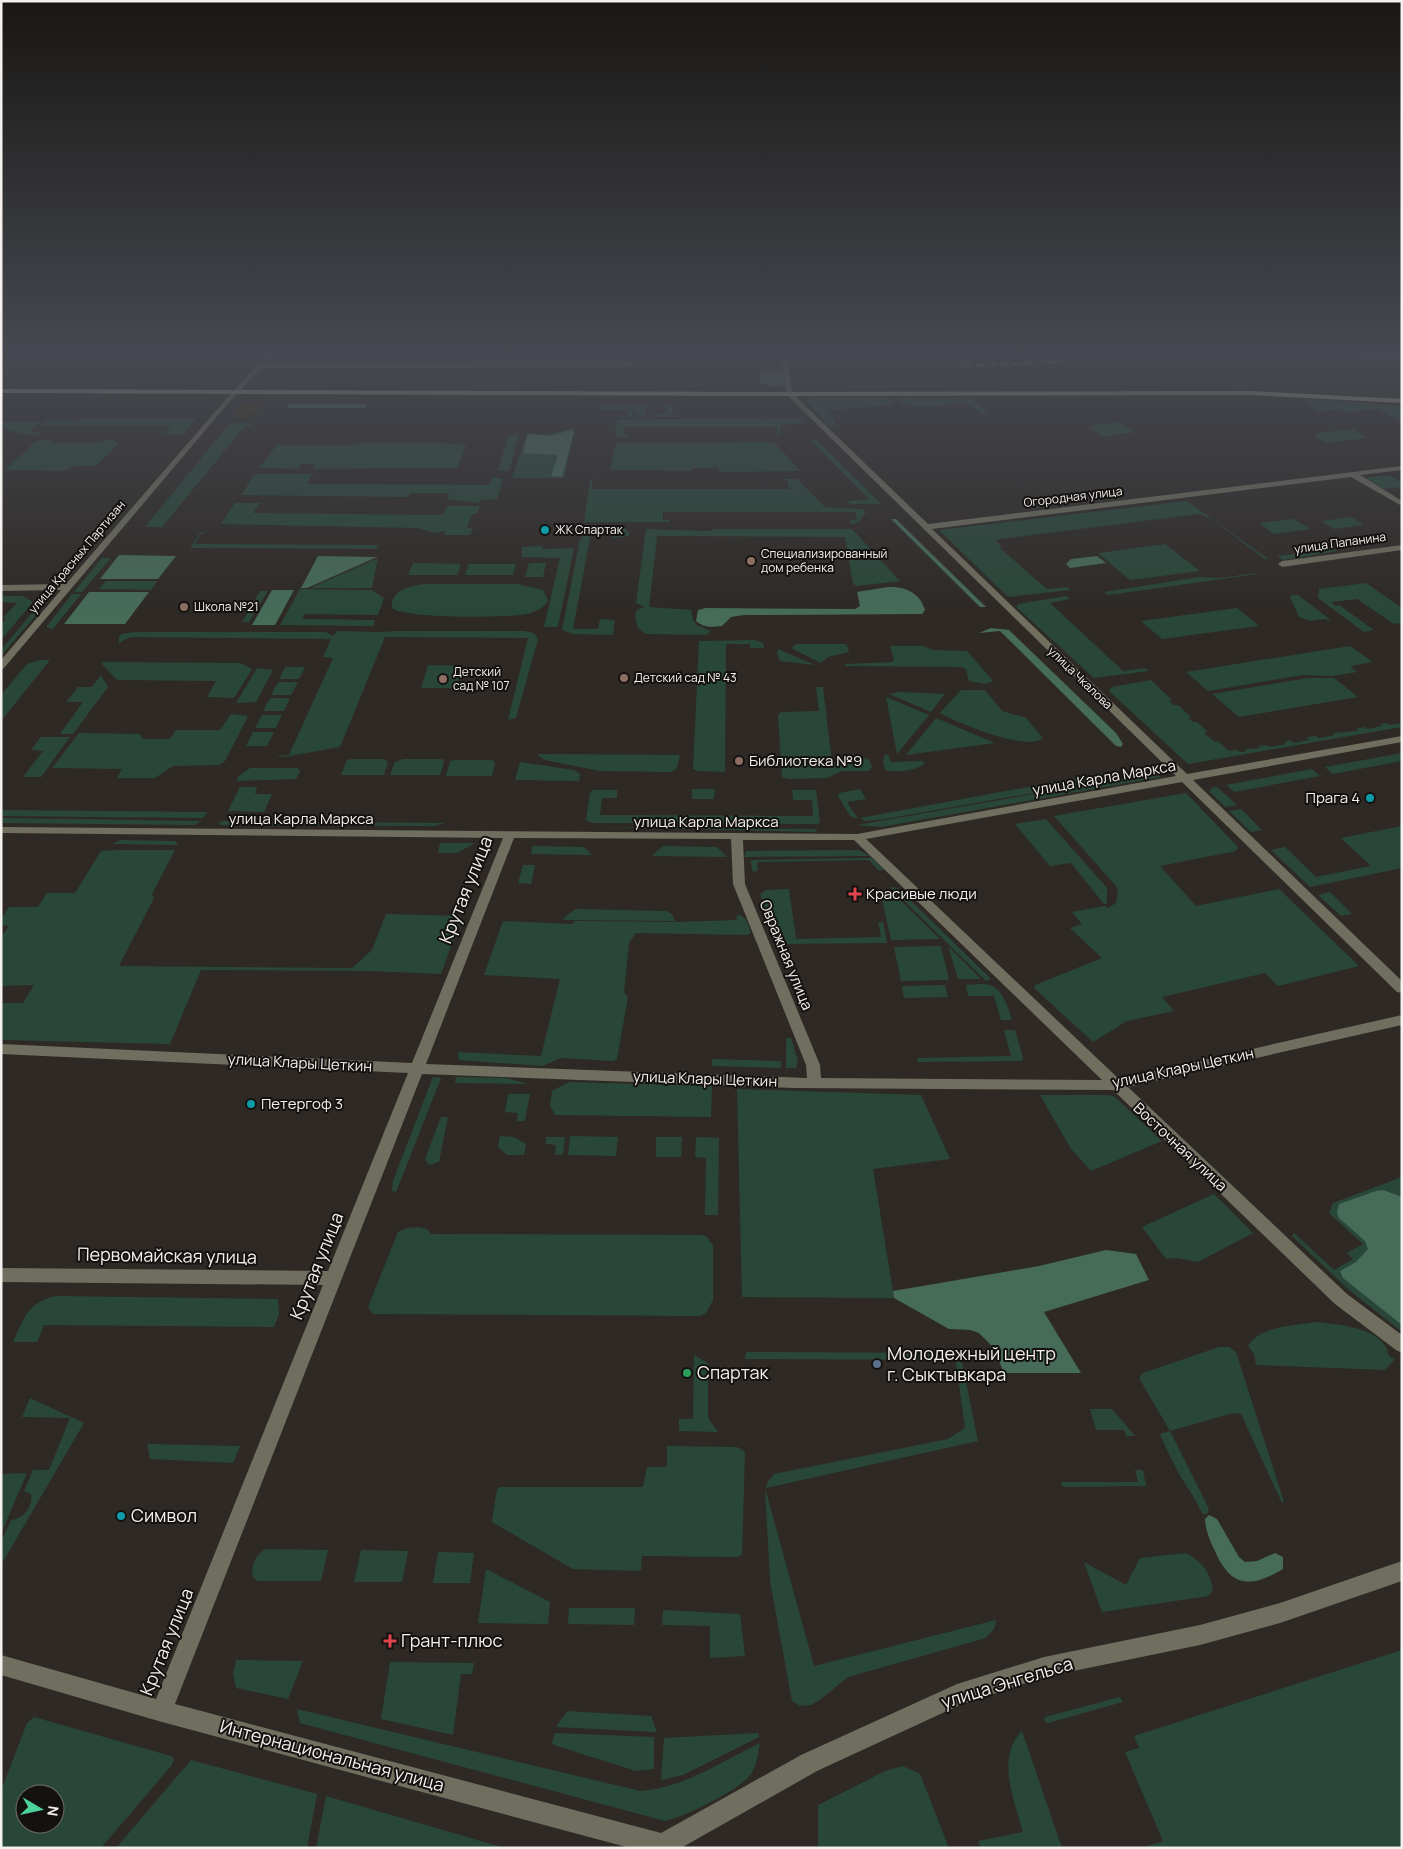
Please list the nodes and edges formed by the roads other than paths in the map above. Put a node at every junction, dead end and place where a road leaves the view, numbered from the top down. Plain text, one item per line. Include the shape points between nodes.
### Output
1 (195, 439) edge
2 (836, 439) edge
3 (1402, 468) edge
4 (1352, 474) junction
5 (1402, 504) edge
6 (926, 527) junction
7 (1402, 547) edge
8 (1282, 564) dead end
9 (69, 587) junction
10 (1, 588) edge
11 (1, 666) edge
12 (1396, 740) edge
13 (1402, 750) edge
14 (1184, 780) junction
15 (1, 830) edge
16 (509, 836) junction
17 (857, 837) junction
18 (737, 838) junction
19 (1402, 989) edge
20 (1402, 1020) edge
21 (1, 1049) edge
22 (417, 1069) junction
23 (814, 1083) junction
24 (1114, 1084) junction
25 (1, 1275) edge
26 (333, 1278) junction
27 (1402, 1345) edge
28 (1402, 1571) edge
29 (1, 1665) edge
30 (162, 1711) junction
31 (668, 1846) edge

1 - 9 street, улица Красных Партизан
2 - 6 street, улица Чкалова
3 - 4 street, Огородная улица
4 - 5 street
4 - 6 street, Огородная улица
6 - 14 street, улица Чкалова
7 - 8 street, улица Папанина
9 - 10 street
9 - 11 street, улица Красных Партизан
12 - 13 street
12 - 14 street, улица Карла Маркса
14 - 17 street, улица Карла Маркса
14 - 19 street, улица Чкалова
15 - 16 street, улица Карла Маркса
16 - 18 street, улица Карла Маркса
16 - 22 street, Крутая улица
17 - 18 street, улица Карла Маркса
17 - 24 street, Восточная улица
18 - 23 street, Овражная улица via 739,884 813,1064
20 - 24 street, улица Клары Цеткин
21 - 22 street, улица Клары Цеткин
22 - 23 street, улица Клары Цеткин
22 - 26 street, Крутая улица
23 - 24 street, улица Клары Цеткин
24 - 27 street, Восточная улица via 1341,1299
25 - 26 street, Первомайская улица
26 - 30 street, Крутая улица
28 - 31 street, улица Энгельса via 1280,1613 1200,1635 1044,1667 957,1695 808,1763
29 - 30 street, Интернациональная улица
30 - 31 street, Интернациональная улица

